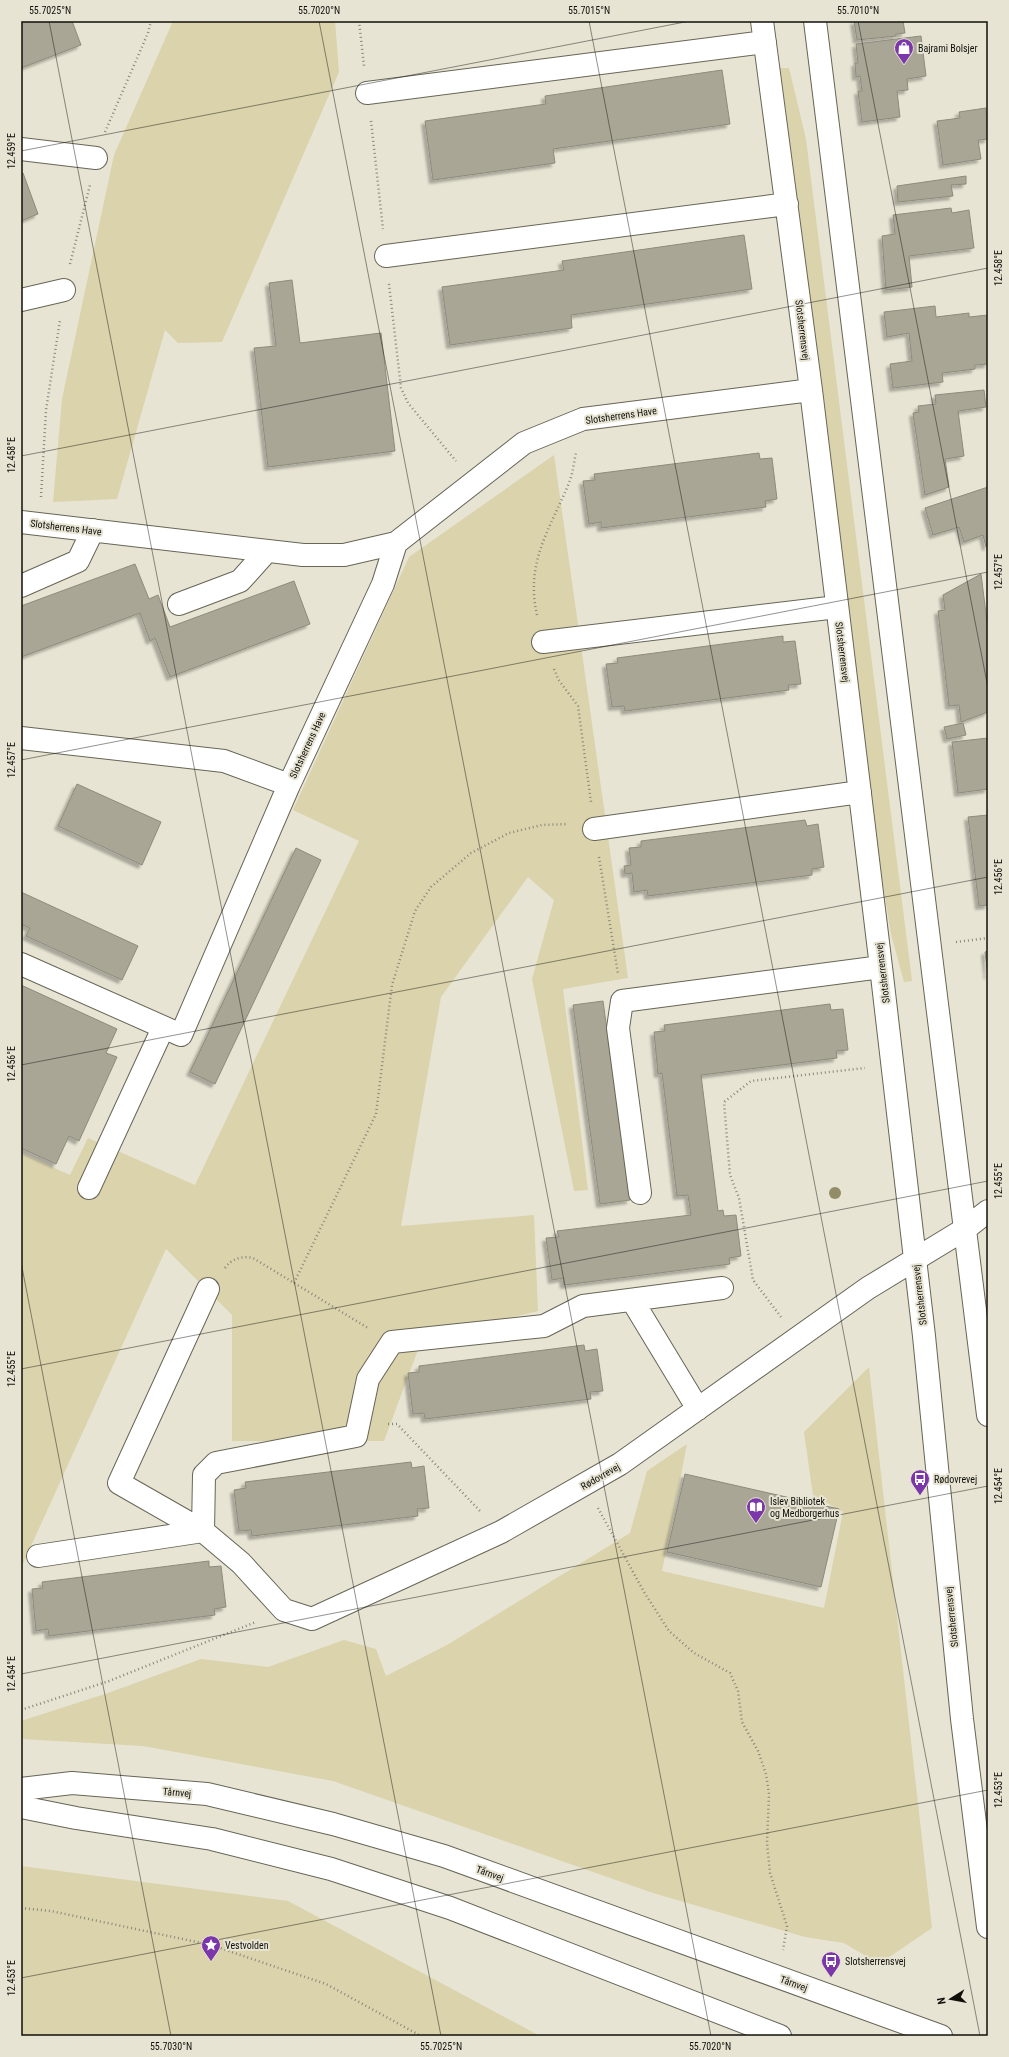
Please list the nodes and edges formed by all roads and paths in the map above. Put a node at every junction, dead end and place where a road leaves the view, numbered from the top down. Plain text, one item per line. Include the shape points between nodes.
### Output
1 (815, 21) edge
2 (764, 31) edge
3 (368, 93) dead end
4 (21, 149) edge
5 (96, 158) dead end
6 (786, 204) junction
7 (386, 256) dead end
8 (64, 290) dead end
9 (21, 300) edge
10 (811, 390) junction
11 (583, 419) junction
12 (21, 522) edge
13 (93, 530) junction
14 (396, 543) junction
15 (267, 551) junction
16 (21, 586) edge
17 (179, 604) dead end
18 (837, 607) junction
19 (543, 642) junction
20 (21, 738) edge
21 (289, 785) junction
22 (860, 792) junction
23 (594, 829) junction
24 (21, 964) edge
25 (881, 967) junction
26 (622, 1000) junction
27 (163, 1028) junction
28 (893, 1064) junction
29 (88, 1188) dead end
30 (640, 1193) dead end
31 (988, 1211) edge
32 (965, 1230) junction
33 (915, 1259) junction
34 (294, 1283) junction
35 (722, 1288) dead end
36 (208, 1289) joint
37 (632, 1300) junction
38 (798, 1338) junction
39 (392, 1342) junction
40 (698, 1409) junction
41 (988, 1415) edge
42 (359, 1423) junction
43 (586, 1484) junction
44 (203, 1531) junction
45 (501, 1532) junction
46 (38, 1556) dead end
47 (284, 1610) junction
48 (21, 1710) edge
49 (21, 1789) edge
50 (21, 1807) edge
51 (21, 1908) edge
52 (988, 1927) edge
53 (779, 1977) junction
54 (421, 2036) edge
55 (780, 2036) edge
56 (941, 2036) edge

1 - 32 street
2 - 3 street
2 - 6 street, Slotsherrensvej
4 - 5 street
6 - 7 street
6 - 10 street, Slotsherrensvej
8 - 9 street
10 - 11 street, Slotsherrens Have
10 - 18 street, Slotsherrensvej
11 - 14 street, Slotsherrens Have via 524,443
11 - 19 path via 570,481 544,536 534,571 534,600
12 - 13 street, Slotsherrens Have
13 - 15 street, Slotsherrens Have
13 - 16 street via 78,560
14 - 15 street, Slotsherrens Have via 344,555 303,556
14 - 21 street, Slotsherrens Have via 383,584
15 - 17 street via 240,581
18 - 19 street
18 - 22 street, Slotsherrensvej
19 - 23 path via 558,679 578,706
20 - 21 street, Slotsherrens Have via 224,761
21 - 27 street via 181,1035
22 - 23 street
22 - 25 street, Slotsherrensvej
23 - 26 path
23 - 34 path via 586,822 542,825 509,833 471,853 431,887 415,911 392,985 376,1114
24 - 27 street
25 - 26 street
25 - 28 street, Slotsherrensvej
26 - 30 street via 618,1028
27 - 29 street
28 - 33 street, Slotsherrensvej
28 - 38 path via 751,1081 724,1102 730,1175 739,1198 753,1280
31 - 32 street, Rødovrevej
32 - 33 street, Rødovrevej
32 - 41 street
33 - 38 street, Rødovrevej via 868,1288
33 - 52 street, Slotsherrensvej via 962,1719
34 - 36 path via 253,1258 242,1256 227,1264
34 - 39 path
35 - 37 street
36 - 44 street via 119,1483
37 - 39 street via 583,1306 544,1326
37 - 40 street
38 - 40 street, Rødovrevej
39 - 42 street via 368,1379
40 - 43 street, Rødovrevej via 620,1464
42 - 44 street via 356,1436 216,1463 204,1476
42 - 45 path via 397,1424
43 - 45 street, Rødovrevej
43 - 53 path via 644,1592 669,1631 694,1653 730,1673 738,1691 742,1722 758,1751 766,1774 769,1794 767,1843 770,1873 787,1926
44 - 46 street
44 - 47 street via 241,1563
45 - 47 street, Rødovrevej via 312,1619
47 - 48 path via 109,1681
49 - 53 street, Tårnvej via 72,1783 207,1794 333,1824 444,1856
50 - 55 street via 212,1839 331,1869 450,1908
51 - 54 path via 51,1911 211,1945 326,1984
53 - 56 street, Tårnvej

